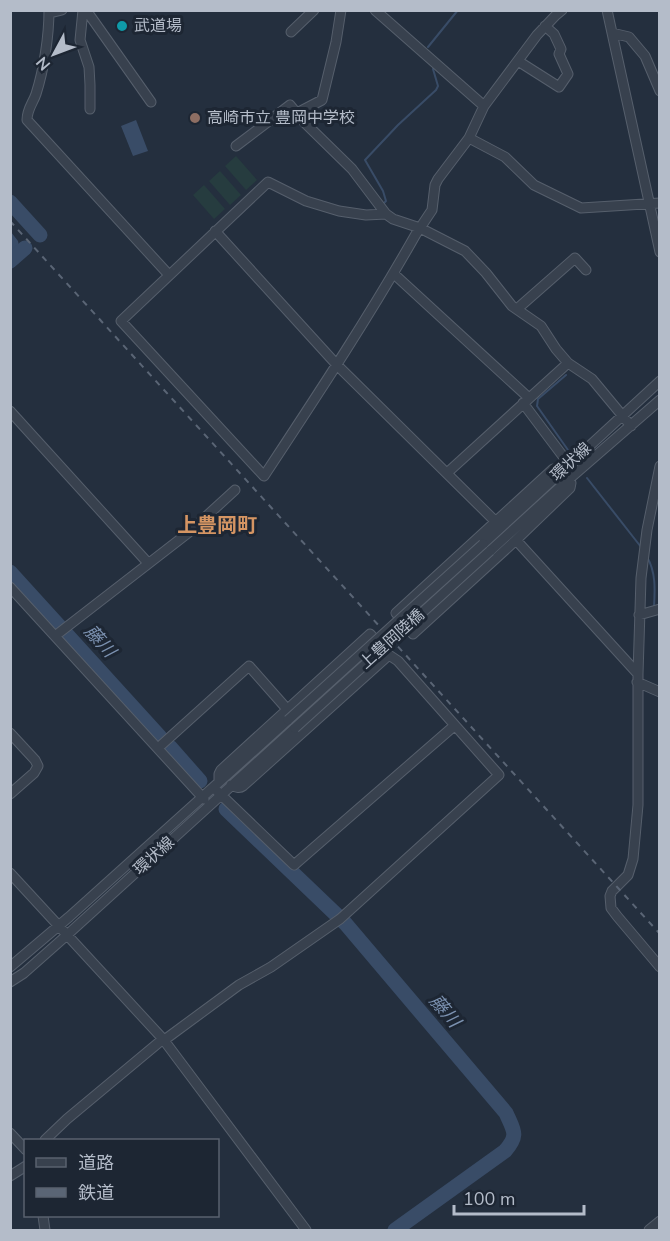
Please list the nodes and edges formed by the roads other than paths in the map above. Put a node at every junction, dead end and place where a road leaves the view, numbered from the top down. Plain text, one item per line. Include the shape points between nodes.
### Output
1 (62, 10) edge
2 (85, 10) edge
3 (314, 10) edge
4 (341, 10) edge
5 (375, 10) edge
6 (562, 10) edge
7 (607, 10) edge
8 (49, 12) edge
9 (545, 26) junction
10 (291, 33) dead end
11 (612, 33) junction
12 (518, 61) junction
13 (659, 87) edge
14 (151, 102) dead end
15 (484, 106) junction
16 (90, 109) dead end
17 (297, 113) junction
18 (469, 138) junction
19 (236, 146) dead end
20 (660, 203) edge
21 (649, 204) junction
22 (386, 214) junction
23 (420, 228) junction
24 (216, 231) junction
25 (660, 252) edge
26 (586, 270) dead end
27 (394, 274) junction
28 (169, 275) junction
29 (517, 309) junction
30 (568, 363) junction
31 (337, 365) junction
32 (660, 381) edge
33 (526, 400) junction
34 (660, 400) edge
35 (10, 411) edge
36 (622, 415) junction
37 (631, 426) junction
38 (569, 464) junction
39 (660, 466) edge
40 (447, 473) junction
41 (560, 473) junction
42 (573, 476) junction
43 (235, 490) dead end
44 (495, 521) junction
45 (516, 540) junction
46 (483, 544) joint
47 (490, 551) joint
48 (148, 563) junction
49 (10, 587) edge
50 (660, 609) edge
51 (639, 615) junction
52 (56, 636) junction
53 (389, 655) junction
54 (638, 678) junction
55 (660, 692) edge
56 (287, 709) junction
57 (288, 720) joint
58 (454, 726) junction
59 (297, 731) junction
60 (10, 733) edge
61 (158, 748) junction
62 (216, 783) junction
63 (10, 794) edge
64 (221, 795) junction
65 (201, 796) junction
66 (210, 806) junction
67 (10, 873) edge
68 (59, 925) junction
69 (67, 935) junction
70 (10, 967) edge
71 (660, 967) edge
72 (10, 982) edge
73 (163, 1039) junction
74 (10, 1133) edge
75 (46, 1139) edge
76 (24, 1148) edge
77 (24, 1167) edge
78 (10, 1176) edge
79 (660, 1221) edge
80 (306, 1230) edge
81 (649, 1230) edge

1 - 8 street
2 - 14 street
2 - 16 street via 80,40 89,67
3 - 10 street
4 - 17 street via 322,99
5 - 15 street
6 - 9 street
7 - 11 street
8 - 28 street via 45,57 27,120
9 - 12 street
9 - 12 street via 554,34 568,74 559,87
11 - 13 street via 629,37 645,56
11 - 21 street
12 - 15 street
15 - 18 street
17 - 19 street via 290,105
17 - 22 street via 352,169
18 - 21 street via 505,158 534,185 581,208
18 - 23 street via 438,179 432,210
20 - 21 street
21 - 25 street
22 - 23 street
22 - 24 street via 339,212 268,182
23 - 27 street
23 - 29 street via 465,251
24 - 28 street
24 - 31 street
26 - 29 street via 575,258
27 - 31 street
27 - 33 street
28 - 31 street via 121,321 264,477
29 - 30 street via 541,326
30 - 33 street
30 - 36 street via 592,379
31 - 40 street
32 - 36 street, 環状線
33 - 38 street
33 - 40 street
34 - 37 street, 環状線
35 - 48 street
36 - 37 street
36 - 38 street, 環状線
37 - 42 street, 環状線
38 - 41 street, 環状線
38 - 42 street
39 - 51 street via 647,530
40 - 44 street
41 - 44 street via 553,469
41 - 46 street, 環状線
42 - 45 street via 570,488
42 - 47 street, 環状線
43 - 48 street
44 - 45 street via 396,613 413,634
45 - 54 street
46 - 57 street, 上豊岡陸橋, bridge
47 - 59 street, 上豊岡陸橋, bridge
48 - 52 street
49 - 52 street
50 - 51 street
51 - 54 street
52 - 61 street
53 - 56 street via 370,634
53 - 58 street
53 - 59 street
54 - 55 street
54 - 71 street via 638,805 633,859 628,875 612,891 610,901 617,916
56 - 61 street via 249,666
56 - 62 street via 221,770
57 - 62 street, 環状線
58 - 64 street via 294,865
58 - 73 street via 499,775 340,919
59 - 64 street, 環状線
60 - 63 street via 38,766
61 - 65 street
62 - 64 street
62 - 65 street, 環状線
64 - 66 street, 環状線
65 - 66 street
65 - 68 street, 環状線
66 - 69 street, 環状線
67 - 68 street
68 - 69 street
68 - 70 street, 環状線
69 - 72 street, 環状線
69 - 73 street
73 - 75 street
73 - 80 street
74 - 76 street
77 - 78 street
79 - 81 street

